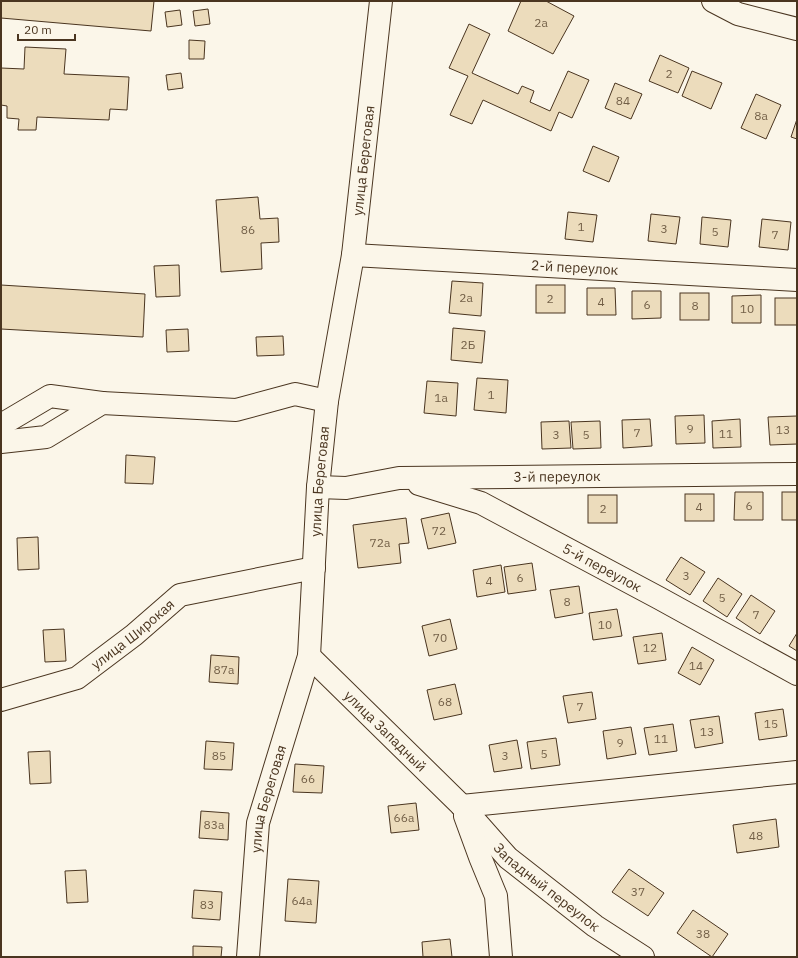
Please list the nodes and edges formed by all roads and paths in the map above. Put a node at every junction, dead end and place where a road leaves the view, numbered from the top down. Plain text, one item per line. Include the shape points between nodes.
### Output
1 (381, 1) edge
2 (714, 1) edge
3 (797, 29) edge
4 (353, 255) junction
5 (797, 280) edge
6 (327, 401) junction
7 (102, 403) junction
8 (1, 425) edge
9 (1, 442) edge
10 (797, 474) edge
11 (399, 478) junction
12 (318, 487) junction
13 (314, 568) junction
14 (309, 656) junction
15 (797, 674) edge
16 (3, 698) edge
17 (797, 772) edge
18 (462, 806) junction
19 (248, 957) edge
20 (501, 957) edge
21 (643, 957) edge

1 - 4 street, улица Береговая
2 - 3 street via 738,14
4 - 5 street, 2-й переулок
4 - 6 street, улица Береговая
6 - 7 street via 295,394 236,410
6 - 12 street, улица Береговая
7 - 8 street via 50,396
7 - 9 street via 46,437
10 - 11 street, 3-й переулок
11 - 12 street, 3-й переулок via 346,488
11 - 15 street, 5-й переулок via 481,503
12 - 13 street, улица Береговая
13 - 14 street, улица Береговая
13 - 16 street, улица Широкая via 180,595 77,678
14 - 18 street, улица Западный
14 - 19 street, улица Береговая via 258,823
17 - 18 street
18 - 20 street via 496,896
18 - 21 street, Западный переулок via 508,858 595,926

